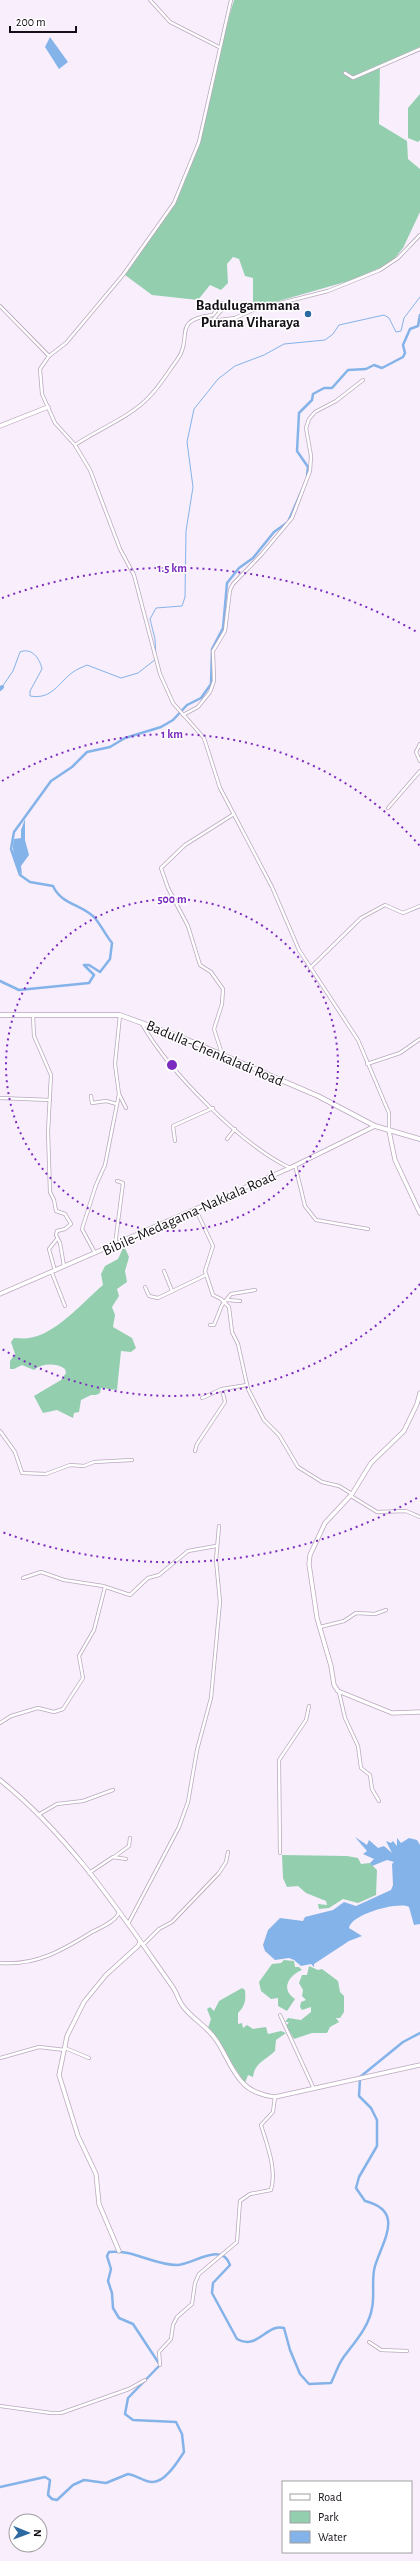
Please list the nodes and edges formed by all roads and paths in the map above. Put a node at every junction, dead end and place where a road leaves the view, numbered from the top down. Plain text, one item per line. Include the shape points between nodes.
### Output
1 (150, 0) edge
2 (231, 0) edge
3 (219, 47) junction
4 (420, 50) edge
5 (345, 73) dead end
6 (420, 235) edge
7 (0, 306) edge
8 (49, 356) junction
9 (363, 380) dead end
10 (48, 407) junction
11 (0, 426) edge
12 (75, 445) junction
13 (183, 716) junction
14 (420, 744) edge
15 (420, 761) edge
16 (420, 771) edge
17 (388, 808) dead end
18 (234, 814) junction
19 (420, 906) edge
20 (310, 968) junction
21 (0, 1015) edge
22 (120, 1015) junction
23 (33, 1016) junction
24 (140, 1022) junction
25 (420, 1039) edge
26 (222, 1056) junction
27 (367, 1064) junction
28 (119, 1094) junction
29 (91, 1096) dead end
30 (0, 1098) edge
31 (50, 1100) junction
32 (117, 1104) junction
33 (126, 1108) dead end
34 (213, 1108) junction
35 (375, 1126) junction
36 (235, 1129) junction
37 (389, 1131) junction
38 (227, 1139) dead end
39 (420, 1139) edge
40 (175, 1141) dead end
41 (295, 1165) junction
42 (290, 1168) junction
43 (117, 1181) dead end
44 (196, 1210) junction
45 (420, 1213) edge
46 (368, 1229) dead end
47 (57, 1239) junction
48 (115, 1245) junction
49 (95, 1254) junction
50 (64, 1267) junction
51 (164, 1271) dead end
52 (54, 1272) junction
53 (206, 1275) junction
54 (145, 1287) dead end
55 (255, 1290) dead end
56 (172, 1291) junction
57 (0, 1294) edge
58 (240, 1301) dead end
59 (226, 1302) junction
60 (65, 1306) dead end
61 (210, 1325) dead end
62 (247, 1385) junction
63 (222, 1389) junction
64 (420, 1393) edge
65 (202, 1398) dead end
66 (0, 1431) edge
67 (196, 1451) dead end
68 (132, 1460) dead end
69 (352, 1495) junction
70 (420, 1516) edge
71 (219, 1526) dead end
72 (216, 1546) junction
73 (23, 1578) dead end
74 (105, 1587) junction
75 (386, 1610) dead end
76 (319, 1627) junction
77 (339, 1692) junction
78 (309, 1706) dead end
79 (420, 1712) edge
80 (0, 1723) edge
81 (0, 1780) edge
82 (113, 1790) dead end
83 (379, 1801) dead end
84 (38, 1814) junction
85 (130, 1838) dead end
86 (228, 1852) dead end
87 (280, 1853) dead end
88 (113, 1858) junction
89 (126, 1859) dead end
90 (88, 1874) junction
91 (119, 1912) junction
92 (129, 1922) junction
93 (140, 1941) junction
94 (143, 1946) junction
95 (0, 1963) edge
96 (280, 2015) dead end
97 (65, 2049) junction
98 (0, 2058) edge
99 (89, 2058) dead end
100 (420, 2065) edge
101 (314, 2090) junction
102 (275, 2097) junction
103 (120, 2251) dead end
104 (369, 2342) dead end
105 (407, 2351) dead end
106 (160, 2365) dead end
107 (144, 2380) dead end
108 (0, 2406) edge

1 - 3 street via 170,22
2 - 3 street
3 - 8 street via 199,142 174,204 123,275 66,343
4 - 5 street via 353,78
6 - 12 street via 387,266 342,286 253,310 235,318 212,321 224,307 222,304 213,315 192,319 183,334 183,352 149,398
7 - 8 street
8 - 10 street via 40,369 42,394
9 - 13 street via 336,401 315,412 309,419 306,428 311,456 308,480 288,524 233,584 225,631 213,651 214,680 210,692 198,707
10 - 11 main road
10 - 12 street via 55,423
12 - 13 street via 90,470 120,549 134,576 160,674 173,703
13 - 18 street via 204,738 220,788
14 - 15 street via 416,752
16 - 17 street
18 - 20 street via 272,887 290,932
18 - 26 street via 186,845 161,868 168,888 188,926 200,965 212,972 223,989 222,1004 214,1029
19 - 20 street via 403,913 385,905 361,918
20 - 27 street via 358,1040
21 - 23 highway, Badulla-Chenkaladi Road
22 - 23 highway, Badulla-Chenkaladi Road
22 - 24 highway, Badulla-Chenkaladi Road
22 - 28 street via 115,1064
23 - 31 street via 34,1036 51,1075
24 - 26 highway, Badulla-Chenkaladi Road
24 - 34 street via 156,1048
25 - 27 street via 400,1052
26 - 35 highway, Badulla-Chenkaladi Road via 318,1096
27 - 37 street via 389,1113
28 - 32 street
28 - 33 street
29 - 32 street via 92,1103 106,1101
30 - 31 street
31 - 47 street via 50,1192 56,1211 65,1214 71,1224 57,1231
32 - 49 street via 105,1165 82,1229
34 - 36 street
34 - 40 street via 173,1126
35 - 37 highway, Badulla-Chenkaladi Road
35 - 41 main road, Bibile-Medagama-Nakkala Road
36 - 38 street
36 - 42 street via 263,1154
37 - 39 highway, Badulla-Chenkaladi Road
37 - 45 main road via 395,1160
41 - 42 main road, Bibile-Medagama-Nakkala Road
41 - 46 street via 305,1206 316,1220
42 - 44 main road, Bibile-Medagama-Nakkala Road
43 - 48 street via 123,1183
44 - 48 main road, Bibile-Medagama-Nakkala Road
44 - 53 street via 213,1246 206,1266
47 - 50 street
47 - 52 street via 49,1249
48 - 49 main road, Bibile-Medagama-Nakkala Road
49 - 50 main road, Bibile-Medagama-Nakkala Road
50 - 52 main road, Bibile-Medagama-Nakkala Road
51 - 56 street
52 - 57 main road, Bibile-Medagama-Nakkala Road
52 - 60 street
53 - 56 street
53 - 59 street via 213,1295
54 - 56 street via 150,1296 158,1298
55 - 59 street via 246,1293 235,1292
58 - 59 street
59 - 61 street via 222,1305 217,1321
59 - 62 street
62 - 63 street
62 - 69 street via 264,1420 279,1435 295,1464 322,1482 339,1486
63 - 65 street
63 - 67 street via 225,1402 197,1444
64 - 69 main road via 418,1404 404,1432 371,1463
66 - 68 street via 15,1452 25,1475 46,1474 70,1465 84,1466 94,1462
69 - 70 street via 377,1512 406,1511
69 - 76 main road via 326,1523 310,1555 311,1583
71 - 72 street
72 - 74 street via 188,1551 159,1575 148,1578 130,1595
72 - 92 street via 220,1602 211,1698 188,1802 179,1827
73 - 74 street via 38,1572 84,1585
74 - 80 street via 94,1630 79,1656 83,1678 64,1707 54,1712 38,1708 10,1716
75 - 76 street via 375,1614 356,1612 344,1621
76 - 77 main road via 334,1685
77 - 79 main road via 392,1713
77 - 83 street via 344,1718 358,1746 361,1768 370,1774 372,1789
78 - 87 street via 305,1722 279,1760
81 - 84 main road
82 - 84 street via 83,1801 57,1804
84 - 90 main road
85 - 88 street via 130,1846
86 - 94 street via 226,1862 219,1873 174,1920 157,1931
88 - 89 street
88 - 90 street
90 - 91 main road
91 - 92 main road
91 - 95 street via 109,1922 58,1953 20,1964
92 - 93 main road
93 - 94 main road
93 - 97 main road via 86,1999 68,2032
94 - 102 main road via 172,1986 181,2004 218,2042 243,2084 260,2094
96 - 101 street
97 - 98 street via 39,2047
97 - 99 street
97 - 103 main road via 59,2071 60,2081 78,2136 95,2169 99,2204
100 - 101 main road
101 - 102 main road
102 - 106 street via 273,2112 261,2125 268,2143 271,2190 250,2194 240,2201 237,2242 199,2274 192,2304 177,2317 170,2339 159,2352
104 - 105 street via 381,2350
107 - 108 street via 129,2389 61,2413

